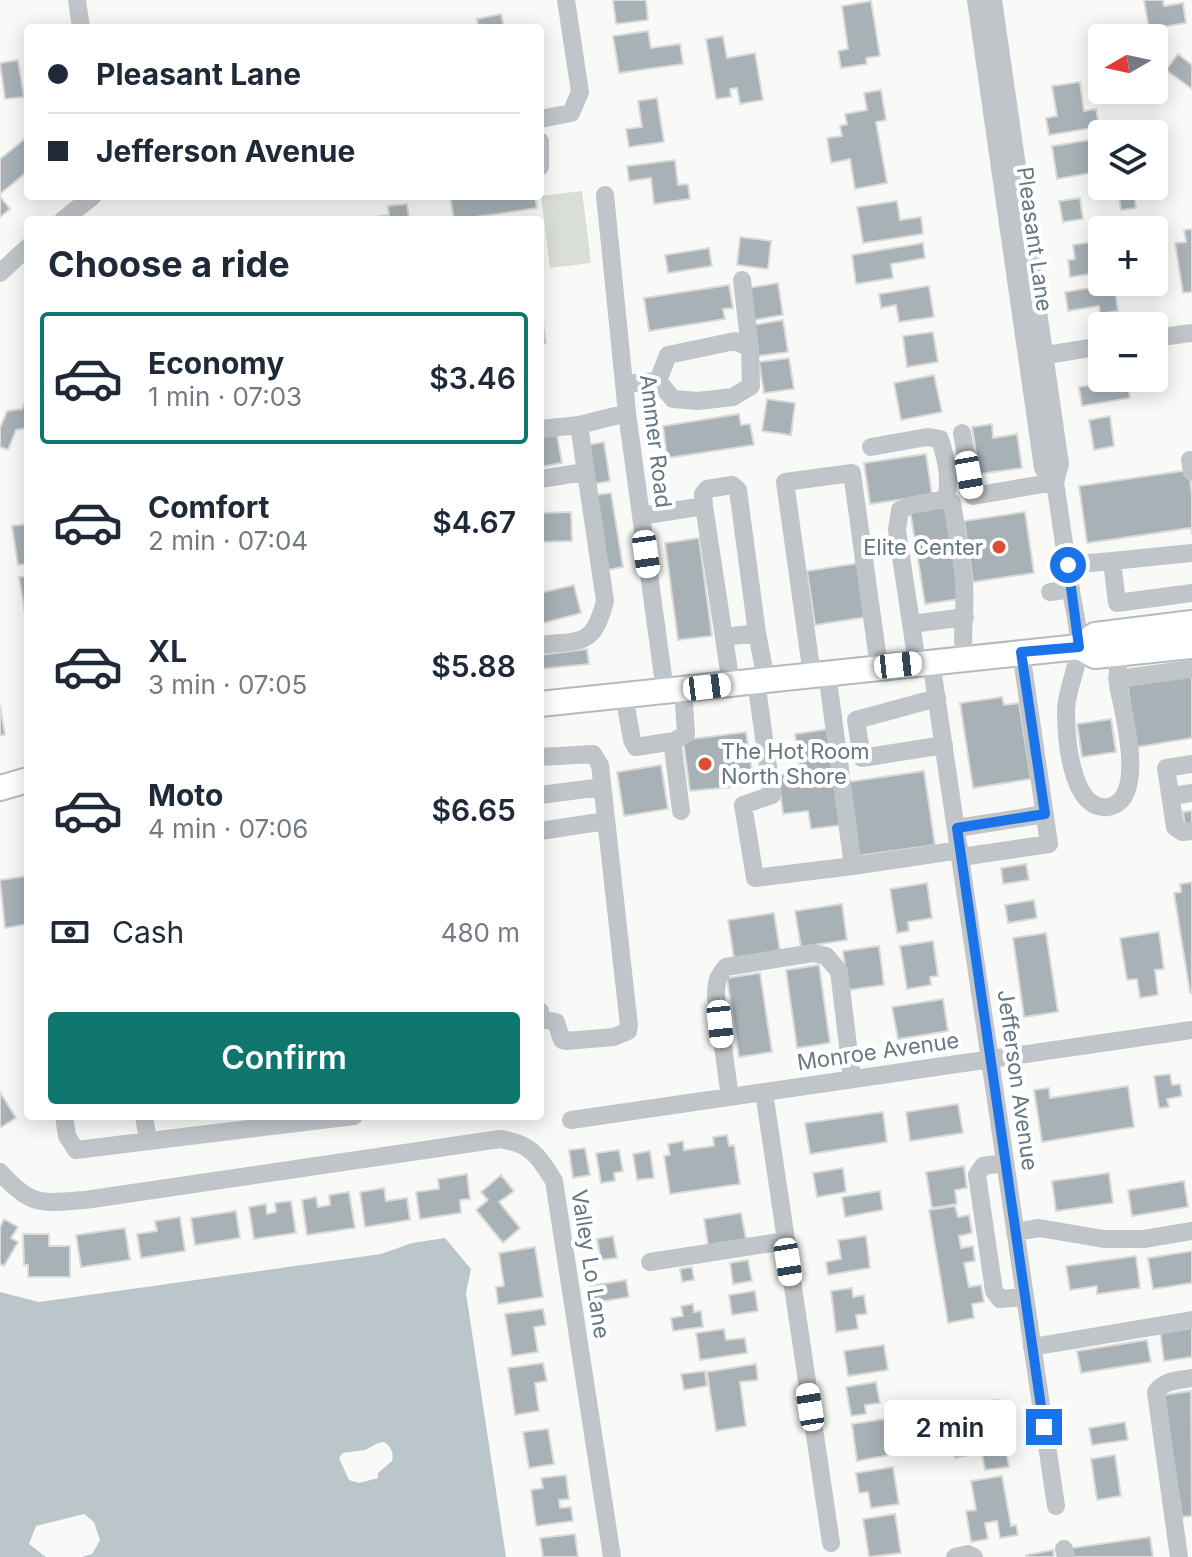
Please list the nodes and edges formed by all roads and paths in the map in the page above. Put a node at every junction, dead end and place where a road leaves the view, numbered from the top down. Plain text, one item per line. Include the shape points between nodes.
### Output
1 (77, 0) edge
2 (566, 0) edge
3 (976, 0) edge
4 (989, 12) edge
5 (80, 24) edge
6 (544, 118) edge
7 (605, 195) dead end
8 (88, 200) edge
9 (68, 216) edge
10 (24, 251) edge
11 (0, 273) edge
12 (742, 280) dead end
13 (1192, 333) edge
14 (1168, 336) edge
15 (750, 348) junction
16 (1088, 348) edge
17 (1036, 356) junction
18 (658, 381) junction
19 (624, 384) junction
20 (627, 413) junction
21 (579, 425) junction
22 (544, 429) edge
23 (962, 433) dead end
24 (871, 447) dead end
25 (585, 472) junction
26 (544, 478) edge
27 (1055, 482) junction
28 (946, 499) junction
29 (704, 506) junction
30 (641, 516) junction
31 (1192, 553) edge
32 (1112, 561) junction
33 (1068, 565) junction
34 (1071, 589) junction
35 (1050, 592) dead end
36 (1192, 593) edge
37 (1170, 596) junction
38 (965, 617) junction
39 (912, 624) junction
40 (757, 633) junction
41 (724, 637) junction
42 (1186, 642) edge
43 (544, 645) edge
44 (1079, 647) junction
45 (1021, 652) junction
46 (1118, 654) junction
47 (964, 658) junction
48 (924, 662) junction
49 (879, 667) junction
50 (820, 674) junction
51 (1117, 679) junction
52 (761, 681) junction
53 (731, 684) junction
54 (674, 690) junction
55 (624, 695) junction
56 (937, 698) junction
57 (544, 704) edge
58 (674, 741) junction
59 (944, 745) junction
60 (544, 757) edge
61 (1192, 764) edge
62 (24, 781) edge
63 (602, 787) junction
64 (0, 788) edge
65 (1192, 793) edge
66 (544, 794) edge
67 (1171, 796) junction
68 (681, 811) dead end
69 (1045, 814) junction
70 (606, 821) junction
71 (957, 828) junction
72 (544, 830) edge
73 (1192, 831) edge
74 (961, 853) junction
75 (853, 866) junction
76 (544, 1020) edge
77 (1192, 1030) edge
78 (990, 1059) junction
79 (852, 1079) junction
80 (764, 1092) junction
81 (730, 1097) junction
82 (65, 1120) edge
83 (145, 1120) edge
84 (274, 1120) edge
85 (571, 1120) dead end
86 (148, 1141) junction
87 (1005, 1163) junction
88 (0, 1172) edge
89 (1192, 1231) edge
90 (1015, 1232) junction
91 (785, 1241) junction
92 (650, 1262) dead end
93 (1025, 1297) junction
94 (1192, 1320) edge
95 (1032, 1347) junction
96 (1192, 1378) edge
97 (1056, 1506) dead end
98 (831, 1543) dead end
99 (612, 1557) edge
100 (955, 1557) edge
101 (974, 1557) edge
102 (1179, 1557) edge

1 - 5 street
2 - 6 street via 580,92 571,113
3 - 4 street, Pleasant Lane
4 - 17 street, Pleasant Lane
7 - 19 street, Ammer Road
8 - 9 street
10 - 11 street
12 - 15 street
13 - 14 street
15 - 18 street via 735,341 668,355
15 - 18 street via 751,386 733,397 673,399
16 - 17 street
17 - 27 street, Pleasant Lane via 1043,468
18 - 19 street
19 - 20 street, Ammer Road
20 - 21 street
20 - 30 street, Ammer Road
21 - 22 street
21 - 25 street
23 - 27 street via 973,496
24 - 28 street via 940,439 949,486
25 - 26 street
25 - 43 street via 605,601 592,635
27 - 33 street, Pleasant Lane
28 - 38 street via 952,503
28 - 39 street, Jefferson Avenue via 900,510 897,530
29 - 30 street
29 - 40 street via 707,489 732,485 738,490
29 - 41 street
30 - 54 street, Ammer Road
31 - 32 street
32 - 33 street
32 - 37 street via 1117,603
33 - 34 street, Pleasant Lane
34 - 35 street
34 - 44 street, Pleasant Lane
36 - 37 street
37 - 42 street via 1181,611
38 - 39 street
38 - 47 street
39 - 48 street, Jefferson Avenue
40 - 41 street
40 - 52 street
41 - 53 street
42 - 44 main road via 1095,635
42 - 46 main road
42 - 51 street
44 - 45 main road
44 - 46 main road via 1095,656
44 - 51 street, Pleasant Lane via 1066,709 1074,775 1080,793 1095,805 1110,807 1129,790 1131,762
45 - 47 main road
45 - 69 street
46 - 51 street
47 - 48 main road
48 - 49 main road
48 - 56 street, Jefferson Avenue
49 - 50 main road
49 - 50 street via 852,473 785,482
50 - 52 main road
50 - 75 street
52 - 53 main road
52 - 75 street via 772,795 743,805 755,878
53 - 54 main road
54 - 55 main road
54 - 58 street, Ammer Road via 687,727 686,734
55 - 57 main road
55 - 58 street via 636,747
56 - 59 street, Jefferson Avenue
56 - 59 street via 856,720 862,758
58 - 68 street
59 - 71 street, Jefferson Avenue
60 - 63 street via 593,754
61 - 67 street via 1166,768
62 - 64 main road
63 - 66 street
63 - 70 street
65 - 67 street
67 - 73 street via 1175,827
69 - 71 street
69 - 74 street via 1049,844
70 - 72 street
70 - 76 street via 628,1031 566,1041 556,1022
71 - 74 street, Jefferson Avenue
74 - 75 street
74 - 78 street, Jefferson Avenue
77 - 78 street, Monroe Avenue
78 - 79 street, Monroe Avenue
78 - 87 street, Jefferson Avenue
79 - 80 street, Monroe Avenue
79 - 81 street via 839,971 826,956 813,953 726,967 718,976
80 - 81 street, Monroe Avenue
80 - 91 street
81 - 85 street, Monroe Avenue
82 - 86 street via 76,1150
83 - 86 street
84 - 86 street
87 - 90 street, Jefferson Avenue
87 - 93 street via 983,1166 977,1175 991,1277 1000,1299
88 - 99 street, Valley Lo Lane via 40,1203 500,1139 520,1142 538,1155 554,1181
89 - 90 street via 1144,1239 1104,1239 1039,1228
90 - 93 street, Jefferson Avenue
91 - 92 street
91 - 98 street
93 - 95 street, Jefferson Avenue
94 - 95 street
95 - 97 street, Jefferson Avenue
96 - 102 street via 1171,1381 1156,1392
100 - 101 street

